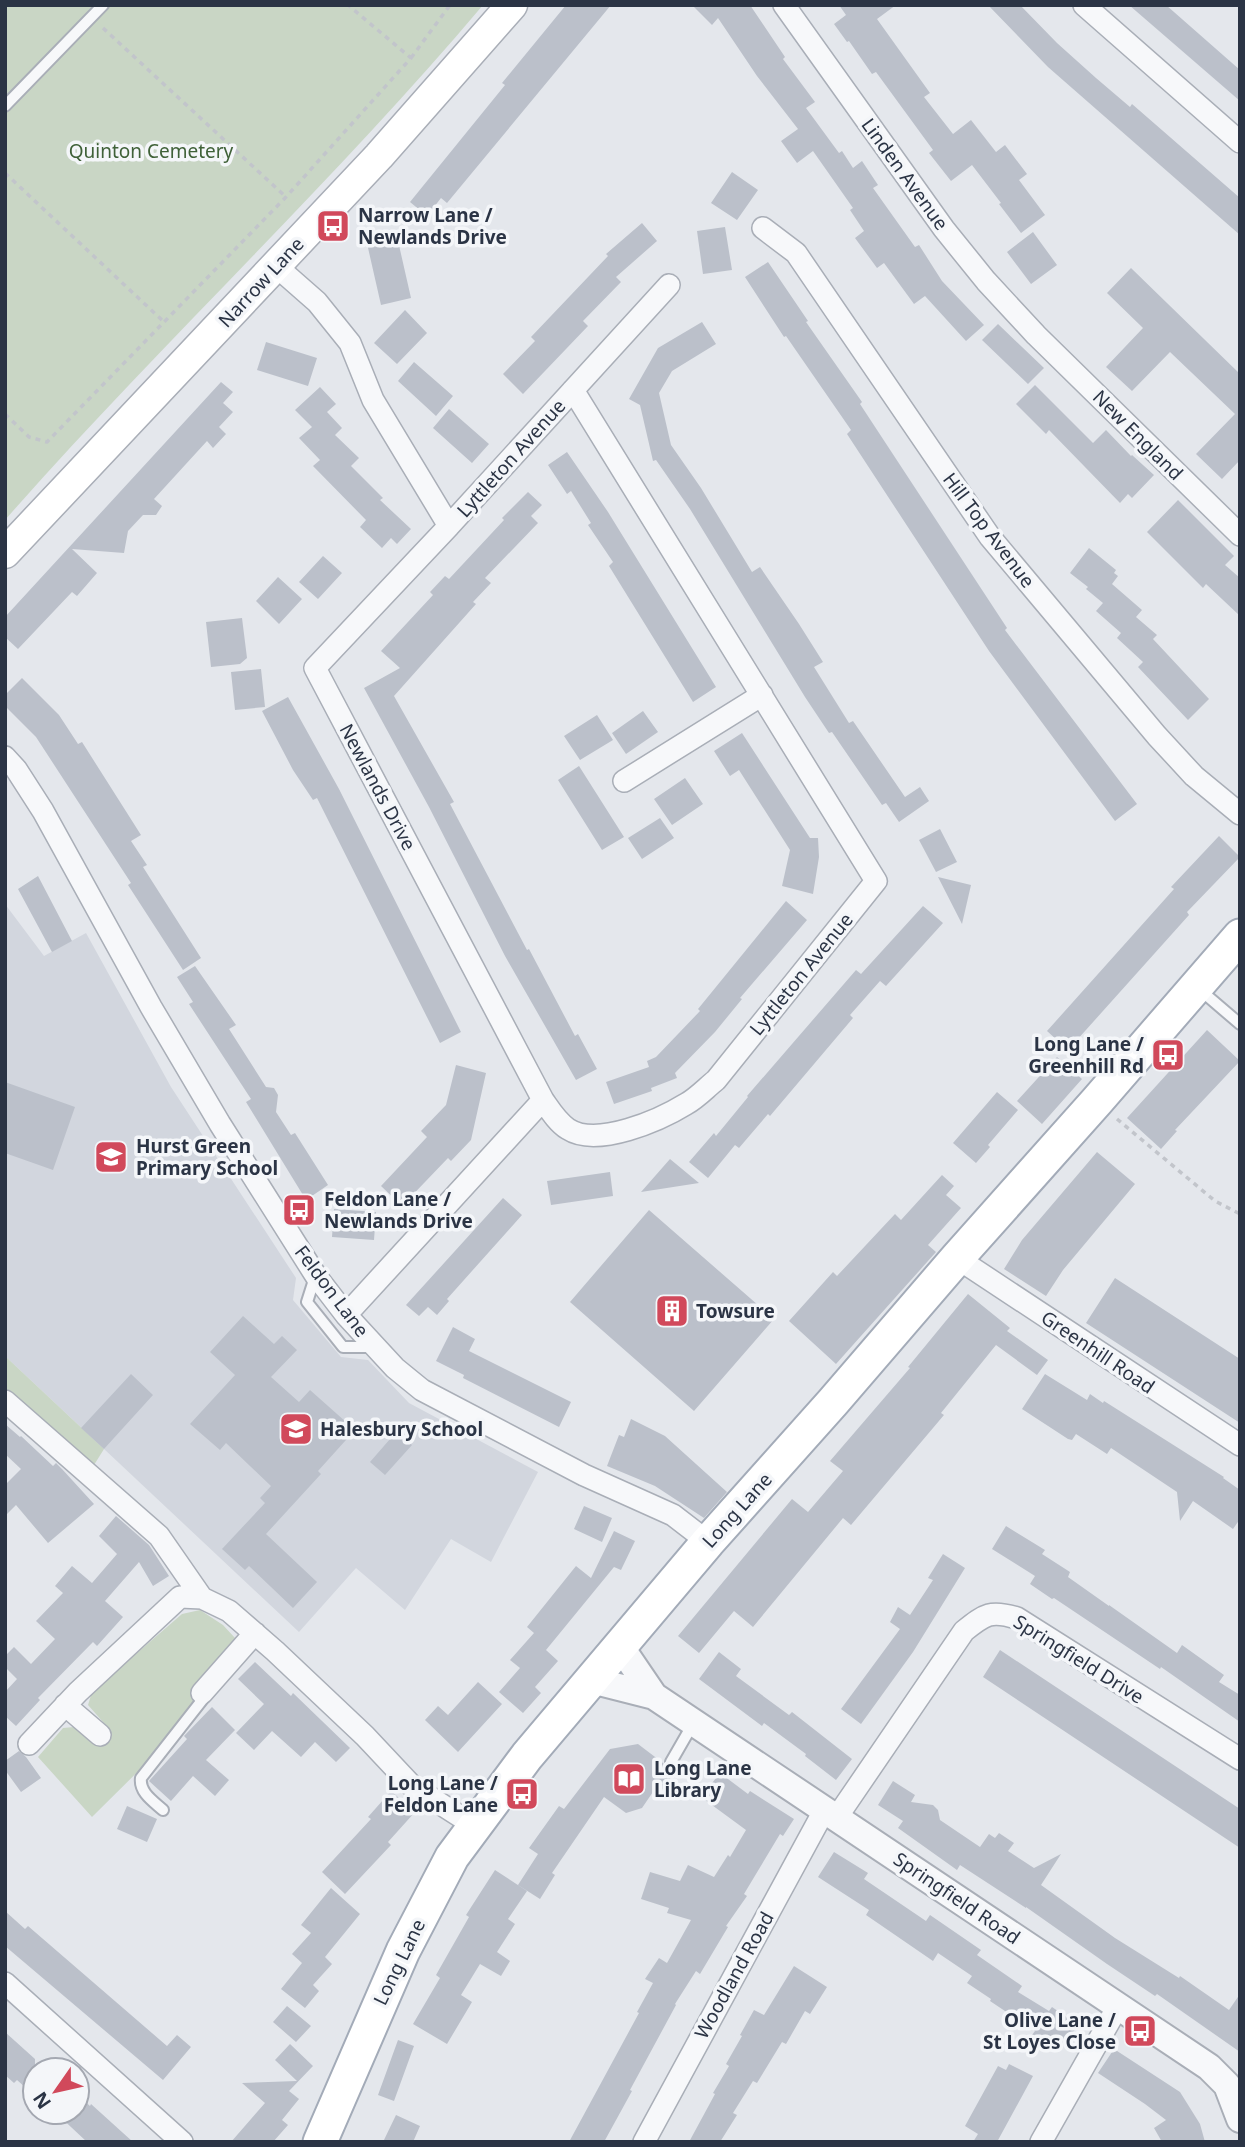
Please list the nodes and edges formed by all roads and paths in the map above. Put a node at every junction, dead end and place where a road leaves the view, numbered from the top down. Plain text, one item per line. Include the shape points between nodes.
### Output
1 (103, 5) edge
2 (348, 5) edge
3 (450, 5) edge
4 (512, 5) edge
5 (784, 5) edge
6 (1084, 5) edge
7 (91, 17) junction
8 (411, 58) junction
9 (5, 106) edge
10 (1240, 142) edge
11 (5, 173) edge
12 (286, 197) junction
13 (763, 228) dead end
14 (276, 266) junction
15 (670, 285) dead end
16 (164, 323) junction
17 (1036, 334) joint
18 (573, 390) junction
19 (5, 414) edge
20 (449, 526) junction
21 (1240, 535) edge
22 (5, 553) edge
23 (762, 695) junction
24 (5, 757) edge
25 (624, 781) dead end
26 (1240, 814) edge
27 (1240, 936) edge
28 (1196, 986) junction
29 (1240, 1024) edge
30 (543, 1100) junction
31 (1097, 1101) junction
32 (1240, 1214) edge
33 (957, 1258) junction
34 (316, 1276) junction
35 (346, 1315) junction
36 (375, 1348) junction
37 (5, 1401) edge
38 (1240, 1446) edge
39 (708, 1542) junction
40 (202, 1598) junction
41 (255, 1633) junction
42 (620, 1646) junction
43 (591, 1680) junction
44 (202, 1693) joint
45 (654, 1696) junction
46 (65, 1705) junction
47 (694, 1722) junction
48 (100, 1735) dead end
49 (29, 1744) dead end
50 (1240, 1759) edge
51 (671, 1762) dead end
52 (163, 1810) dead end
53 (831, 1813) junction
54 (475, 1825) junction
55 (5, 1983) edge
56 (1117, 2008) junction
57 (1237, 2101) edge
58 (182, 2142) edge
59 (320, 2142) edge
60 (644, 2142) edge
61 (1041, 2142) edge

1 - 7 lane
2 - 8 path
3 - 8 path
4 - 14 main road, Narrow Lane
5 - 17 street, Linden Avenue via 944,229
6 - 10 street
7 - 9 lane
7 - 12 path
8 - 12 path
11 - 16 path
12 - 16 path
13 - 26 street, Hill Top Avenue via 796,253 990,537 1157,736 1194,776
14 - 20 street via 317,302 349,343 373,400
14 - 22 main road, Narrow Lane
15 - 18 street, Lyttleton Avenue
16 - 19 path via 47,442 29,437
17 - 21 street, New England
18 - 20 street, Lyttleton Avenue
18 - 23 street, Lyttleton Avenue
20 - 30 street, Newlands Drive via 315,668
23 - 25 street
23 - 30 street, Lyttleton Avenue via 876,881 716,1080 688,1103 633,1128 589,1135 569,1130
24 - 34 street, Feldon Lane via 43,811 176,1050
27 - 28 main road, Long Lane
28 - 29 lane
28 - 31 main road, Long Lane
30 - 35 street
31 - 32 path via 1215,1201
31 - 33 main road, Long Lane
33 - 38 street, Greenhill Road
33 - 39 main road, Long Lane
34 - 35 street, Feldon Lane
34 - 36 lane via 307,1302 343,1347
35 - 36 street, Feldon Lane
36 - 39 street, Feldon Lane via 422,1390 584,1475 673,1515
37 - 40 street via 159,1536
39 - 42 main road, Long Lane
40 - 41 street via 229,1611
40 - 46 street via 180,1597
41 - 44 street
41 - 54 street via 411,1785
42 - 43 main road, Long Lane
42 - 45 street, Springfield Road
43 - 45 street, Springfield Road
43 - 54 main road, Long Lane
44 - 52 lane via 203,1699 141,1778 145,1793
45 - 47 street, Springfield Road
46 - 48 street
46 - 49 street
47 - 51 lane
47 - 53 street, Springfield Road
50 - 53 street, Springfield Drive via 1017,1618 998,1612 964,1631
53 - 56 street, Springfield Road
53 - 60 street, Woodland Road
54 - 59 main road, Long Lane via 452,1857 403,1951
55 - 58 street
56 - 57 street, Springfield Road via 1209,2067
56 - 61 street

